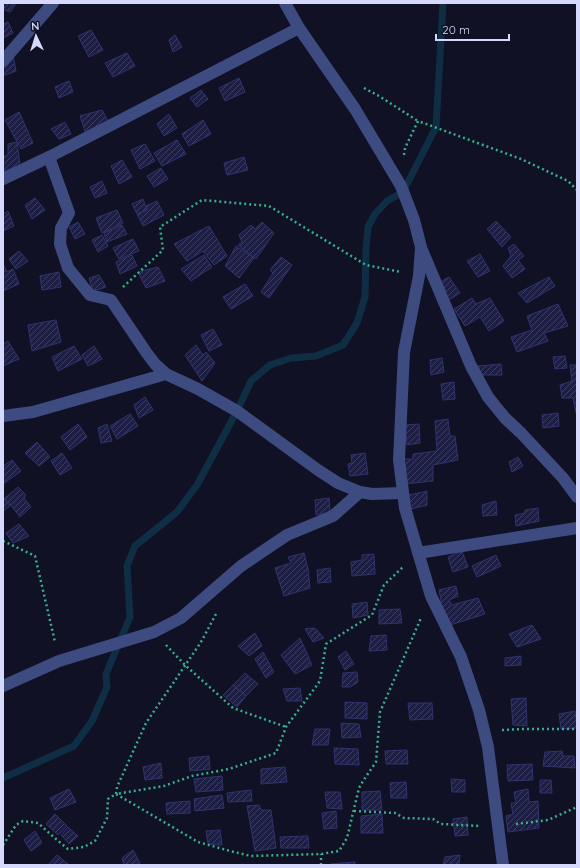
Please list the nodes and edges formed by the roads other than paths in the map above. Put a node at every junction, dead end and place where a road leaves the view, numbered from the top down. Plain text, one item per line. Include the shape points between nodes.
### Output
1 (53, 3) edge
2 (285, 3) edge
3 (299, 28) junction
4 (3, 61) edge
5 (49, 157) junction
6 (3, 179) edge
7 (421, 247) junction
8 (166, 374) junction
9 (3, 416) edge
10 (360, 492) junction
11 (403, 493) junction
12 (577, 497) edge
13 (577, 528) edge
14 (418, 553) junction
15 (3, 686) edge
16 (503, 865) edge

1 - 4 street
2 - 3 street
3 - 5 street
3 - 7 street via 355,109 401,186
5 - 6 street
5 - 8 street via 69,212 61,228 60,244 68,268 90,294 111,300 146,352
7 - 11 street via 419,276 404,352 400,460
7 - 12 street via 488,398 563,478
8 - 9 street via 33,412
8 - 10 street via 237,411 318,470 338,483
10 - 11 street
10 - 15 street via 333,516 287,535 241,566 181,618 154,632 59,661
11 - 14 street
13 - 14 street
14 - 16 street via 431,596 461,657 479,710 488,747

